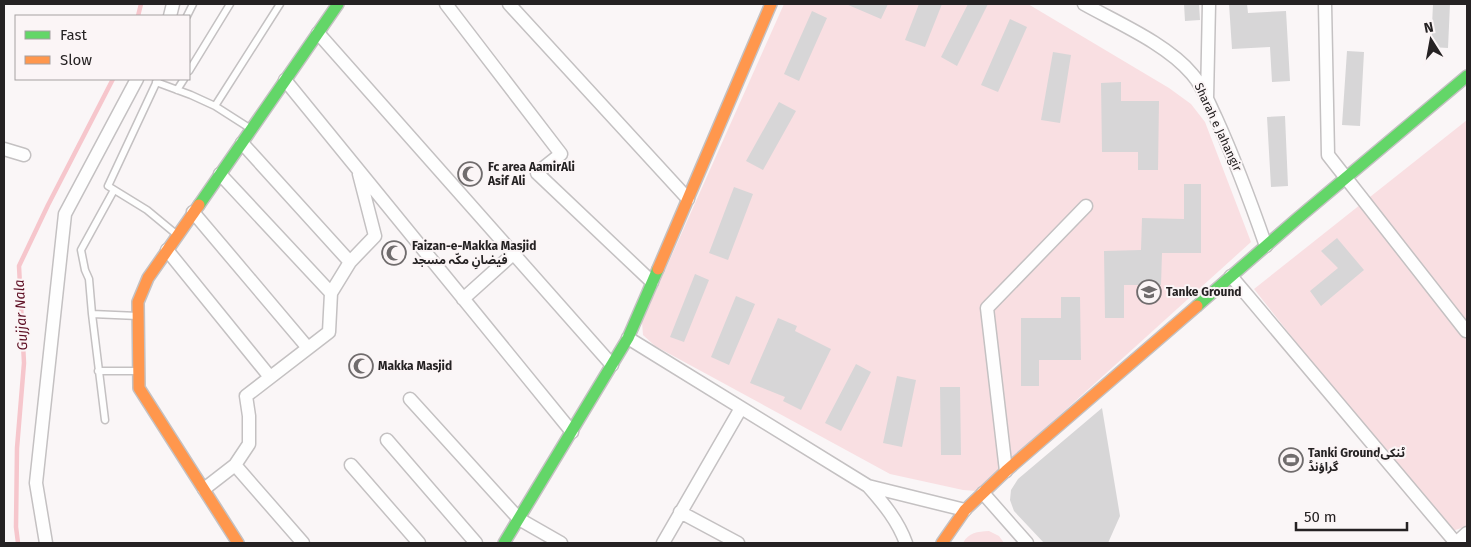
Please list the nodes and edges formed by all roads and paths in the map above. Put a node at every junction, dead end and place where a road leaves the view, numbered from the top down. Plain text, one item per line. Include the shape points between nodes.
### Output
1 (230, 4) edge
2 (280, 4) edge
3 (446, 4) edge
4 (509, 4) edge
5 (771, 4) edge
6 (1084, 4) edge
7 (1209, 4) edge
8 (1325, 4) edge
9 (333, 5) edge
10 (318, 33) junction
11 (190, 69) edge
12 (1467, 76) edge
13 (136, 80) edge
14 (157, 80) edge
15 (183, 80) edge
16 (285, 80) junction
17 (178, 90) junction
18 (1207, 99) junction
19 (215, 106) junction
20 (251, 129) junction
21 (242, 143) junction
22 (4, 149) edge
23 (24, 155) dead end
24 (358, 169) junction
25 (220, 174) junction
26 (1345, 177) junction
27 (114, 190) junction
28 (688, 199) junction
29 (1086, 206) dead end
30 (193, 212) junction
31 (178, 235) junction
32 (1266, 246) junction
33 (167, 250) junction
34 (513, 254) junction
35 (350, 262) junction
36 (1231, 276) junction
37 (652, 282) junction
38 (331, 293) junction
39 (463, 299) junction
40 (92, 314) junction
41 (138, 316) junction
42 (1466, 331) edge
43 (628, 338) junction
44 (308, 348) junction
45 (612, 365) junction
46 (98, 371) junction
47 (139, 371) junction
48 (270, 377) junction
49 (410, 399) dead end
50 (741, 408) junction
51 (105, 420) dead end
52 (572, 432) junction
53 (387, 440) dead end
54 (235, 465) junction
55 (351, 465) dead end
56 (1006, 471) junction
57 (868, 486) junction
58 (204, 489) junction
59 (983, 493) junction
60 (965, 510) junction
61 (680, 512) junction
62 (519, 519) junction
63 (1467, 532) edge
64 (46, 543) edge
65 (238, 543) edge
66 (303, 543) edge
67 (419, 543) edge
68 (476, 543) edge
69 (504, 543) edge
70 (561, 543) edge
71 (663, 543) edge
72 (738, 543) edge
73 (906, 543) edge
74 (942, 543) edge
75 (1026, 543) edge
76 (1456, 543) edge

1 - 11 lane
2 - 19 lane
3 - 37 street via 561,154 537,172
4 - 28 street
5 - 28 street
6 - 18 street, Sharah e Jahangir via 1171,55 1193,75
7 - 18 street
8 - 26 street via 1328,155
9 - 10 street
10 - 16 street
10 - 34 street
12 - 26 street
13 - 64 street via 65,214 36,483
14 - 17 lane
14 - 27 lane via 108,186
15 - 17 lane
16 - 20 street
16 - 24 street
17 - 19 lane
18 - 32 street, Sharah e Jahangir via 1232,153
19 - 20 lane
20 - 21 street
21 - 25 street
21 - 35 street
22 - 23 street
24 - 35 street via 375,236
24 - 39 street
25 - 30 street
25 - 38 street
26 - 32 street
26 - 42 street
27 - 31 lane via 147,210
27 - 40 lane via 81,250 89,279
28 - 37 street
29 - 56 street via 987,308
30 - 31 street
30 - 44 street
31 - 33 street
32 - 36 street
33 - 41 street via 148,278 138,302
33 - 48 street
34 - 39 street
34 - 45 street
35 - 38 street
36 - 56 street
36 - 76 street
37 - 43 street
38 - 44 street via 329,332
39 - 52 street
40 - 41 lane
40 - 46 lane
41 - 47 street
43 - 45 street
43 - 50 street
44 - 48 street
45 - 52 street
46 - 47 lane
46 - 51 lane
47 - 58 street via 139,388
48 - 54 street via 246,396 249,444
49 - 62 street
50 - 57 street
50 - 61 street
52 - 62 street
53 - 68 street
54 - 58 street
54 - 66 street
55 - 67 street
56 - 59 street
57 - 60 street
57 - 73 street via 900,528
58 - 65 street
59 - 60 street
59 - 75 street
60 - 74 street
61 - 71 street
61 - 72 street
62 - 69 street
62 - 70 street
63 - 76 street

